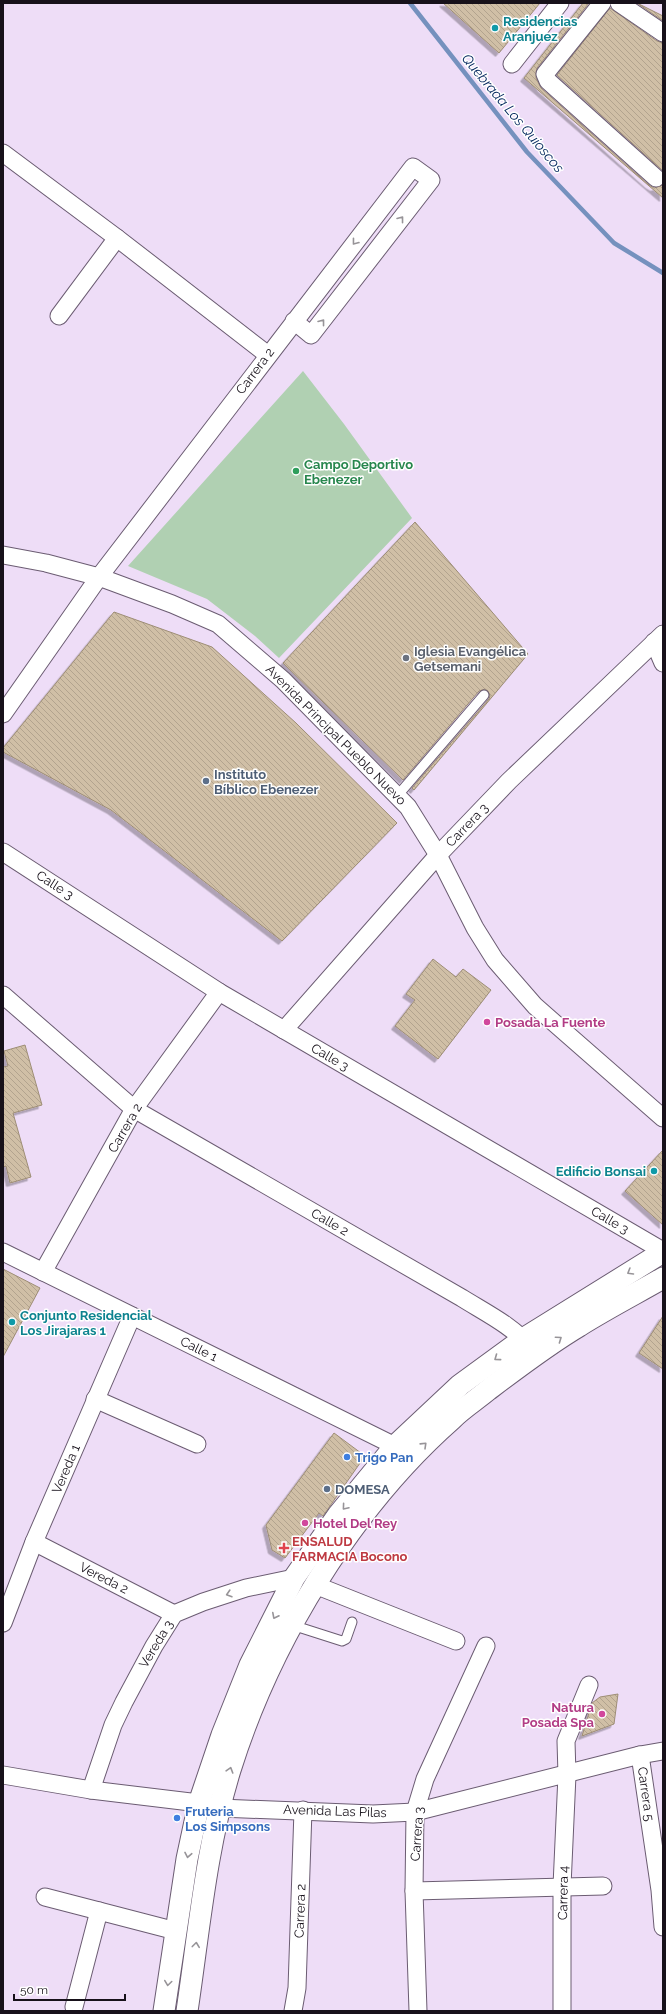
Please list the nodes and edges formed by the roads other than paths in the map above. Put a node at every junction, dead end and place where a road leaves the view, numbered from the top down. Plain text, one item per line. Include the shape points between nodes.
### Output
1 (560, 3) edge
2 (602, 3) edge
3 (619, 3) edge
4 (663, 33) edge
5 (512, 64) dead end
6 (3, 153) edge
7 (656, 178) dead end
8 (117, 238) junction
9 (59, 316) dead end
10 (294, 321) junction
11 (268, 355) junction
12 (3, 555) edge
13 (99, 577) junction
14 (658, 638) edge
15 (663, 663) edge
16 (484, 694) dead end
17 (3, 714) edge
18 (398, 795) junction
19 (3, 852) edge
20 (438, 855) junction
21 (219, 992) junction
22 (3, 995) edge
23 (284, 1030) junction
24 (134, 1109) junction
25 (663, 1118) edge
26 (3, 1252) edge
27 (663, 1252) edge
28 (43, 1272) junction
29 (663, 1278) edge
30 (132, 1316) junction
31 (523, 1339) junction
32 (536, 1356) junction
33 (95, 1399) junction
34 (197, 1444) dead end
35 (395, 1446) junction
36 (34, 1542) junction
37 (294, 1578) junction
38 (315, 1585) junction
39 (174, 1614) junction
40 (352, 1622) dead end
41 (3, 1623) edge
42 (292, 1625) junction
43 (456, 1641) dead end
44 (486, 1646) dead end
45 (589, 1685) dead end
46 (663, 1751) edge
47 (640, 1755) junction
48 (3, 1775) edge
49 (567, 1775) junction
50 (91, 1790) junction
51 (199, 1803) junction
52 (220, 1808) junction
53 (303, 1810) junction
54 (416, 1812) junction
55 (562, 1886) junction
56 (602, 1886) dead end
57 (414, 1891) junction
58 (44, 1897) dead end
59 (100, 1911) junction
60 (663, 1927) edge
61 (176, 1931) junction
62 (74, 2007) dead end
63 (164, 2011) edge
64 (187, 2011) edge
65 (293, 2011) edge
66 (418, 2011) edge
67 (562, 2011) edge

1 - 5 street
2 - 7 street via 545,74 548,81
3 - 4 street
6 - 8 street
8 - 9 street
8 - 11 street
10 -> 10 street, Carrera 2 via 311,335 431,180 413,167
10 - 11 street, Carrera 2
11 - 13 street, Carrera 2
12 - 13 street, Avenida Principal Pueblo Nuevo
13 - 17 street, Carrera 2
13 - 18 street, Avenida Principal Pueblo Nuevo via 218,624 283,680
14 - 15 street
14 - 20 street, Carrera 3 via 509,781
16 - 18 lane
18 - 20 street, Avenida Principal Pueblo Nuevo
19 - 21 street, Calle 3
20 - 23 street, Carrera 3
20 - 25 street, Avenida Principal Pueblo Nuevo via 475,928 512,981 535,1006
21 - 23 street, Calle 3
21 - 24 street, Carrera 2
22 - 24 street, Calle 2
23 - 27 street, Calle 3
24 - 28 street, Carrera 2
24 - 31 street, Calle 2 via 462,1298 506,1325
26 - 28 street, Calle 1
27 -> 31 street
28 - 30 street, Calle 1
32 -> 29 street via 577,1327
30 - 33 street, Vereda 1
30 - 35 street, Calle 1
31 - 32 street, Calle 2
31 -> 35 street via 460,1385
38 -> 32 street via 367,1509 415,1454 453,1418
33 - 34 street
33 - 36 street, Vereda 1
35 -> 37 street via 338,1515
36 - 39 street, Vereda 2
36 - 41 street, Vereda 1
37 -> 39 street, Vereda 3 via 246,1588
37 -> 51 street via 250,1665
38 - 42 street
38 - 43 street
39 - 50 street, Vereda 3 via 124,1702
40 - 42 lane via 346,1639 342,1641
52 -> 42 street via 243,1732
44 - 54 street, Carrera 3 via 425,1778
45 - 49 street, Carrera 4 via 566,1741
46 - 47 street, Avenida Las Pilas
47 - 49 street, Avenida Las Pilas
47 - 60 street, Carrera 5
48 - 50 street, Avenida Las Pilas
49 - 54 street, Avenida Las Pilas
49 - 55 street, Carrera 4
50 - 51 street, Avenida Las Pilas
51 - 52 street, Avenida Las Pilas
51 -> 61 street
52 - 53 street, Avenida Las Pilas
64 -> 52 street via 196,1940
53 - 54 street, Avenida Las Pilas via 373,1814
53 - 65 street, Carrera 2 via 297,1988
54 - 57 street, Carrera 3
55 - 56 street
55 - 57 street
55 - 67 street, Carrera 4
57 - 66 street, Carrera 3
58 - 59 street
59 - 61 street
59 - 62 street
61 -> 63 street

